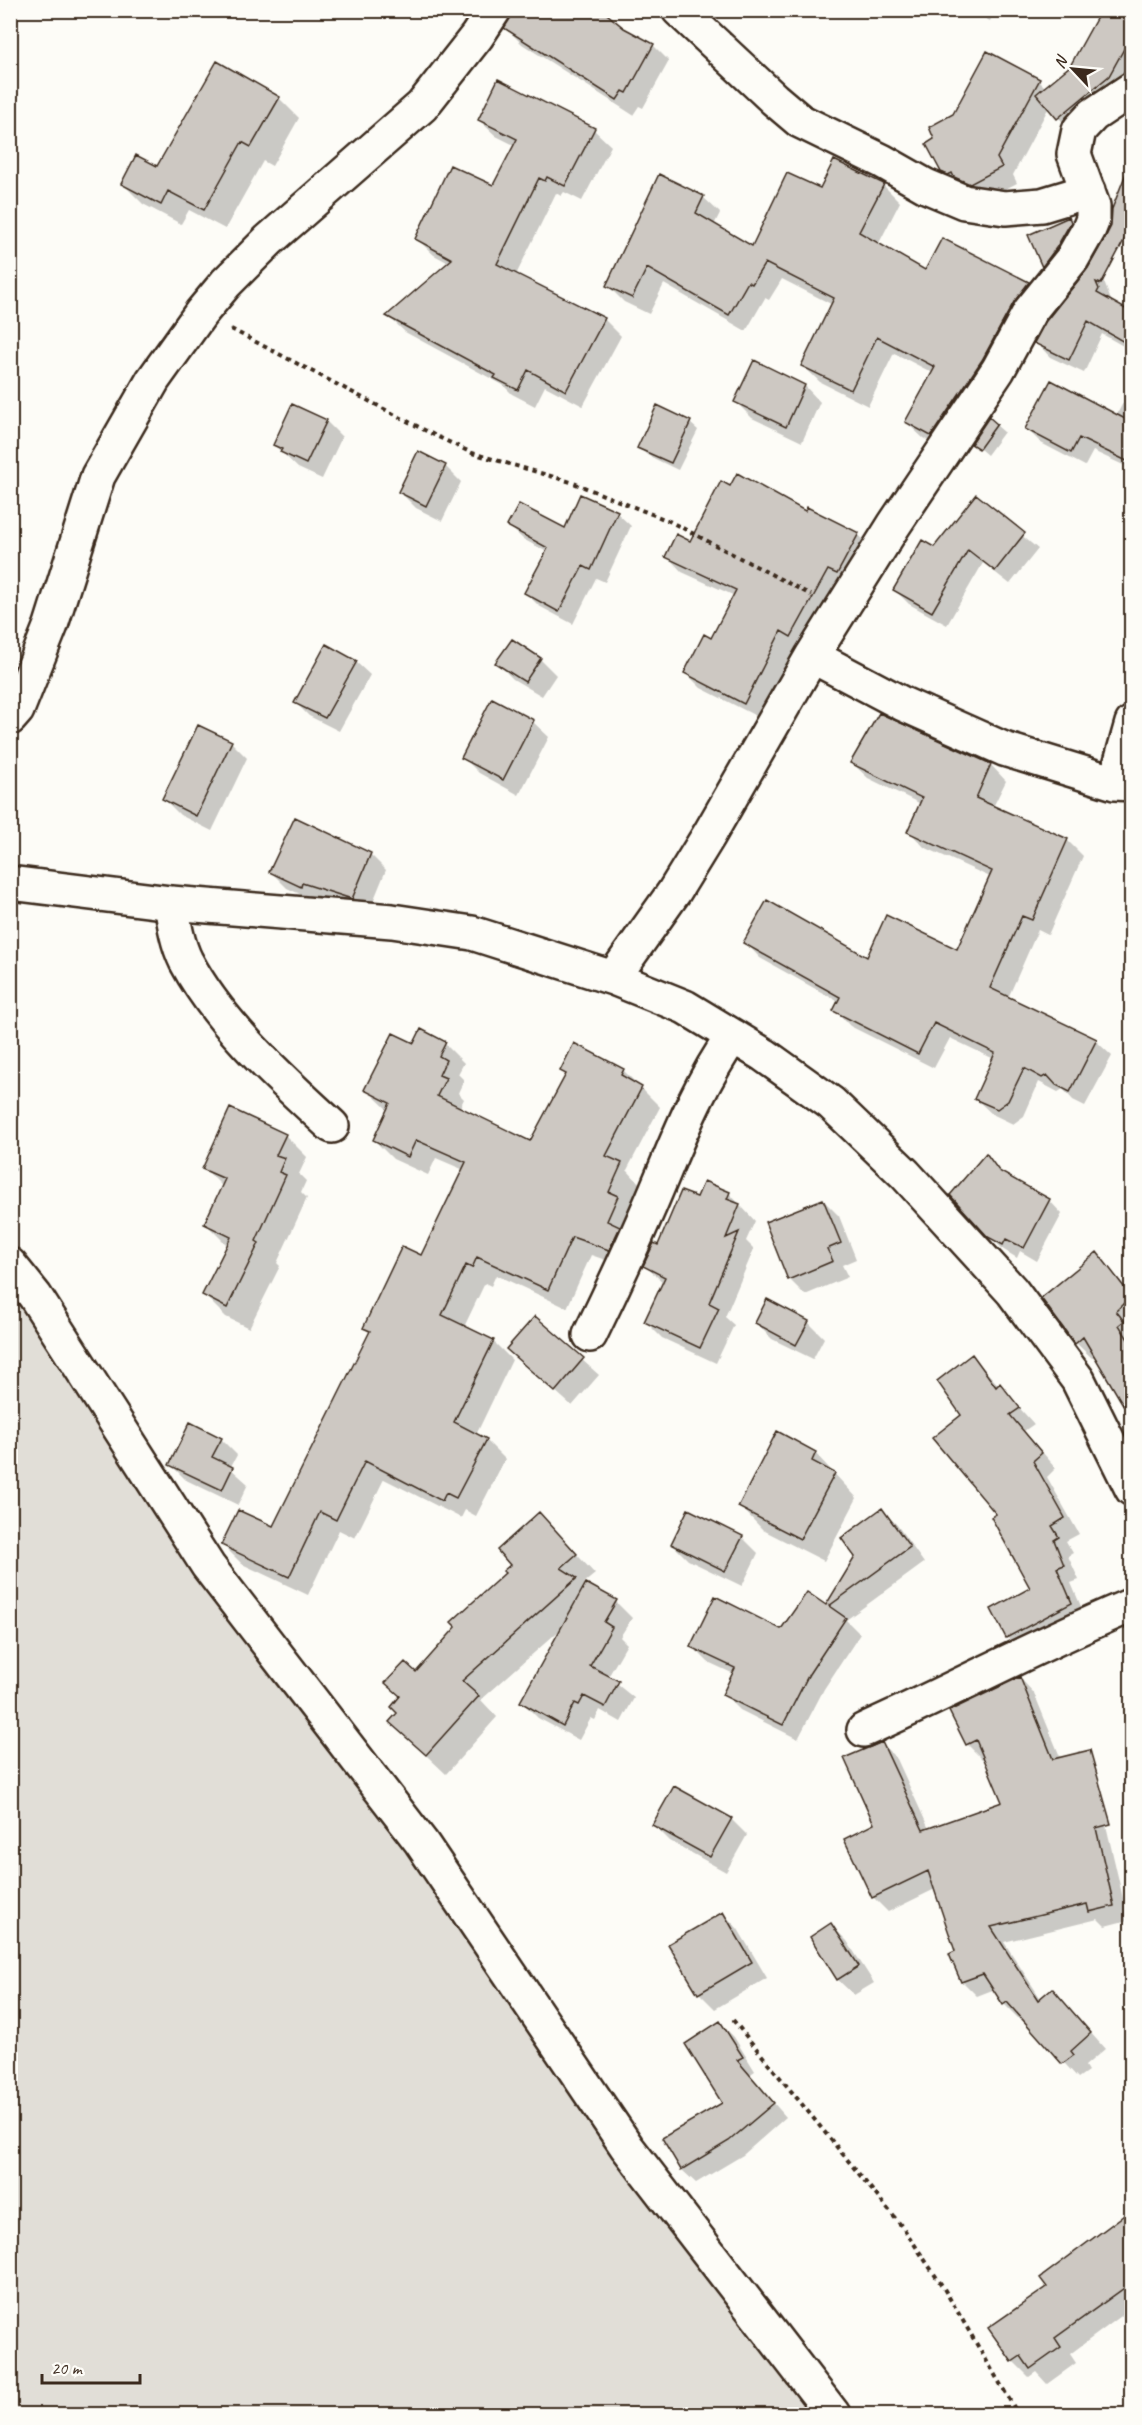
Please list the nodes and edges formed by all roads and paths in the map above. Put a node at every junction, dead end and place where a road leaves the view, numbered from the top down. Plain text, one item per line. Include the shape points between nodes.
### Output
1 (494, 10) edge
2 (679, 10) edge
3 (1131, 89) edge
4 (1088, 191) junction
5 (201, 313) junction
6 (842, 610) junction
7 (812, 656) junction
8 (10, 718) edge
9 (1131, 723) edge
10 (1123, 783) edge
11 (10, 883) edge
12 (171, 903) junction
13 (613, 978) junction
14 (733, 1036) junction
15 (332, 1126) dead end
16 (10, 1265) edge
17 (590, 1335) dead end
18 (1131, 1489) edge
19 (1131, 1605) edge
20 (864, 1730) dead end
21 (733, 2020) dead end
22 (833, 2415) edge
23 (1018, 2415) edge

1 - 5 street via 422,106 269,240
2 - 4 street via 800,121 926,186 964,202 1005,208 1042,205
3 - 4 street via 1093,115 1079,130 1074,154
4 - 6 street via 1093,219 1078,249 1030,311 999,370 894,525
5 - 6 path via 472,453 571,482 669,521
5 - 8 street via 153,380 98,476 51,624 17,710
6 - 7 street
7 - 10 street via 903,704 1004,749
7 - 13 street via 709,836
9 - 10 street
11 - 12 street
12 - 13 street via 392,921 472,933
12 - 15 street via 186,960 208,995 284,1082
13 - 14 street via 684,1007
14 - 17 street via 716,1059 683,1125
14 - 18 street via 831,1103 866,1134 1012,1291 1078,1380
16 - 22 street via 36,1296 208,1566 421,1842 627,2147
19 - 20 street
21 - 23 path via 904,2229

